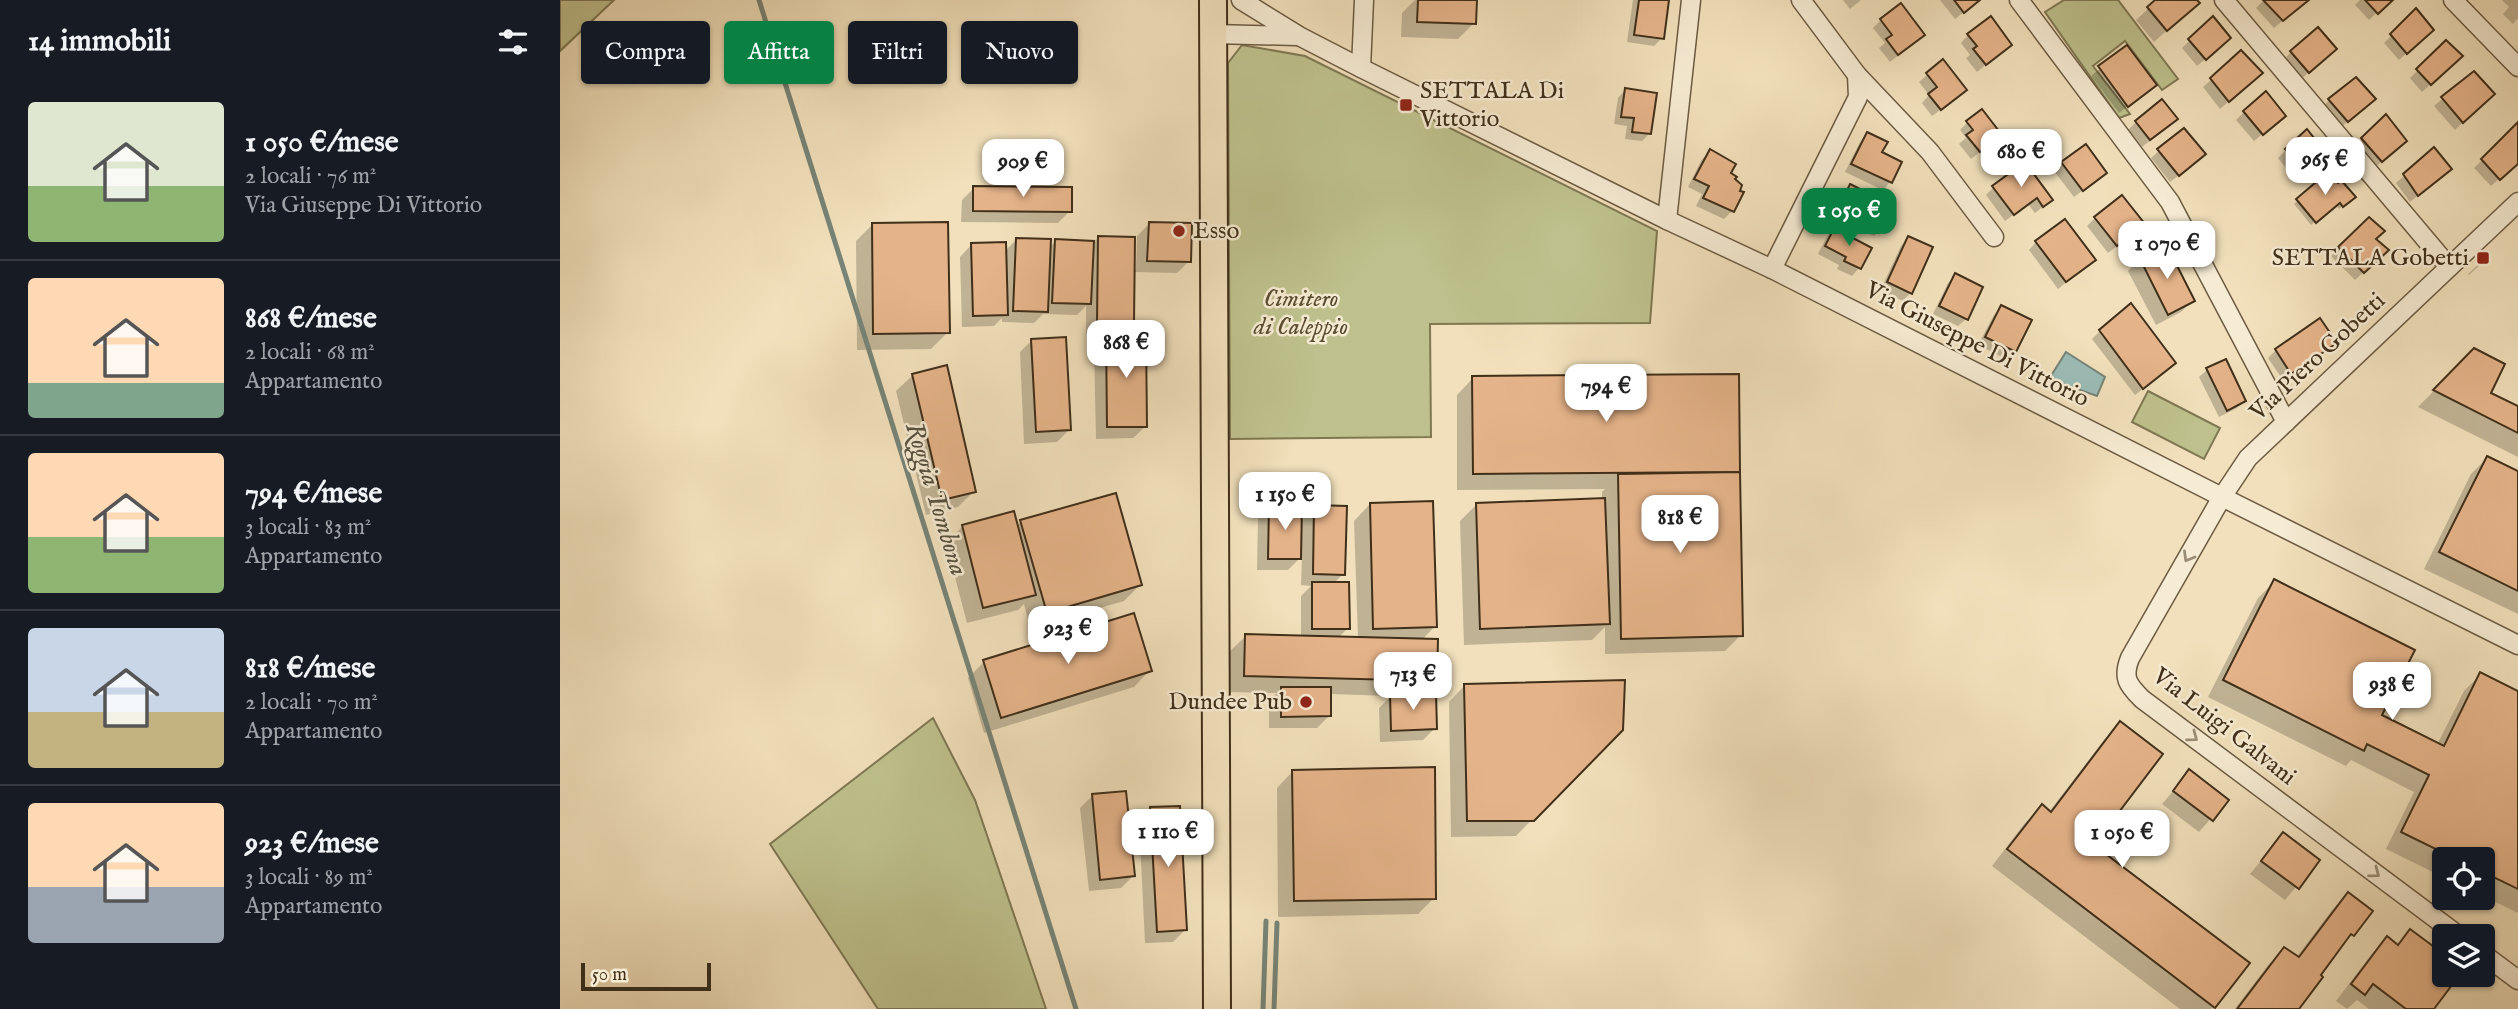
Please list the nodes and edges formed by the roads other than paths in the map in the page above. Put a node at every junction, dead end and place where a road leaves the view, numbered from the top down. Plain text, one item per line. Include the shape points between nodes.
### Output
1 (1213, 0) edge
2 (1241, 0) edge
3 (1364, 0) edge
4 (1691, 0) edge
5 (1801, 0) edge
6 (2019, 0) edge
7 (2224, 0) edge
8 (2453, 0) edge
9 (1213, 34) junction
10 (1299, 36) junction
11 (2518, 67) edge
12 (1361, 68) junction
13 (1857, 75) junction
14 (2518, 202) edge
15 (1667, 220) junction
16 (1994, 237) dead end
17 (2449, 267) junction
18 (1772, 268) junction
19 (2286, 422) junction
20 (2222, 498) junction
21 (2518, 645) edge
22 (2443, 924) edge
23 (2495, 963) edge
24 (2518, 980) edge
25 (1217, 1009) edge

1 - 9 main road
2 - 10 street, Via Giuseppe Di Vittorio
3 - 12 street
4 - 15 street
5 - 13 street
6 - 19 street via 2170,202
7 - 17 street
8 - 11 street
9 - 10 street, Via Giuseppe Di Vittorio
9 - 25 main road
10 - 12 street, Via Giuseppe Di Vittorio
12 - 15 street, Via Giuseppe Di Vittorio
13 - 16 street via 1930,152
13 - 18 street via 1858,97
14 - 17 street, Via Piero Gobetti
15 - 18 street, Via Giuseppe Di Vittorio
17 - 19 street, Via Piero Gobetti
18 - 20 street, Via Giuseppe Di Vittorio
19 - 20 street, Via Piero Gobetti via 2248,458
20 - 21 street, Via Giuseppe Di Vittorio
20 -> 22 street, Via Luigi Galvani via 2130,658 2127,680 2142,699
23 - 24 street

